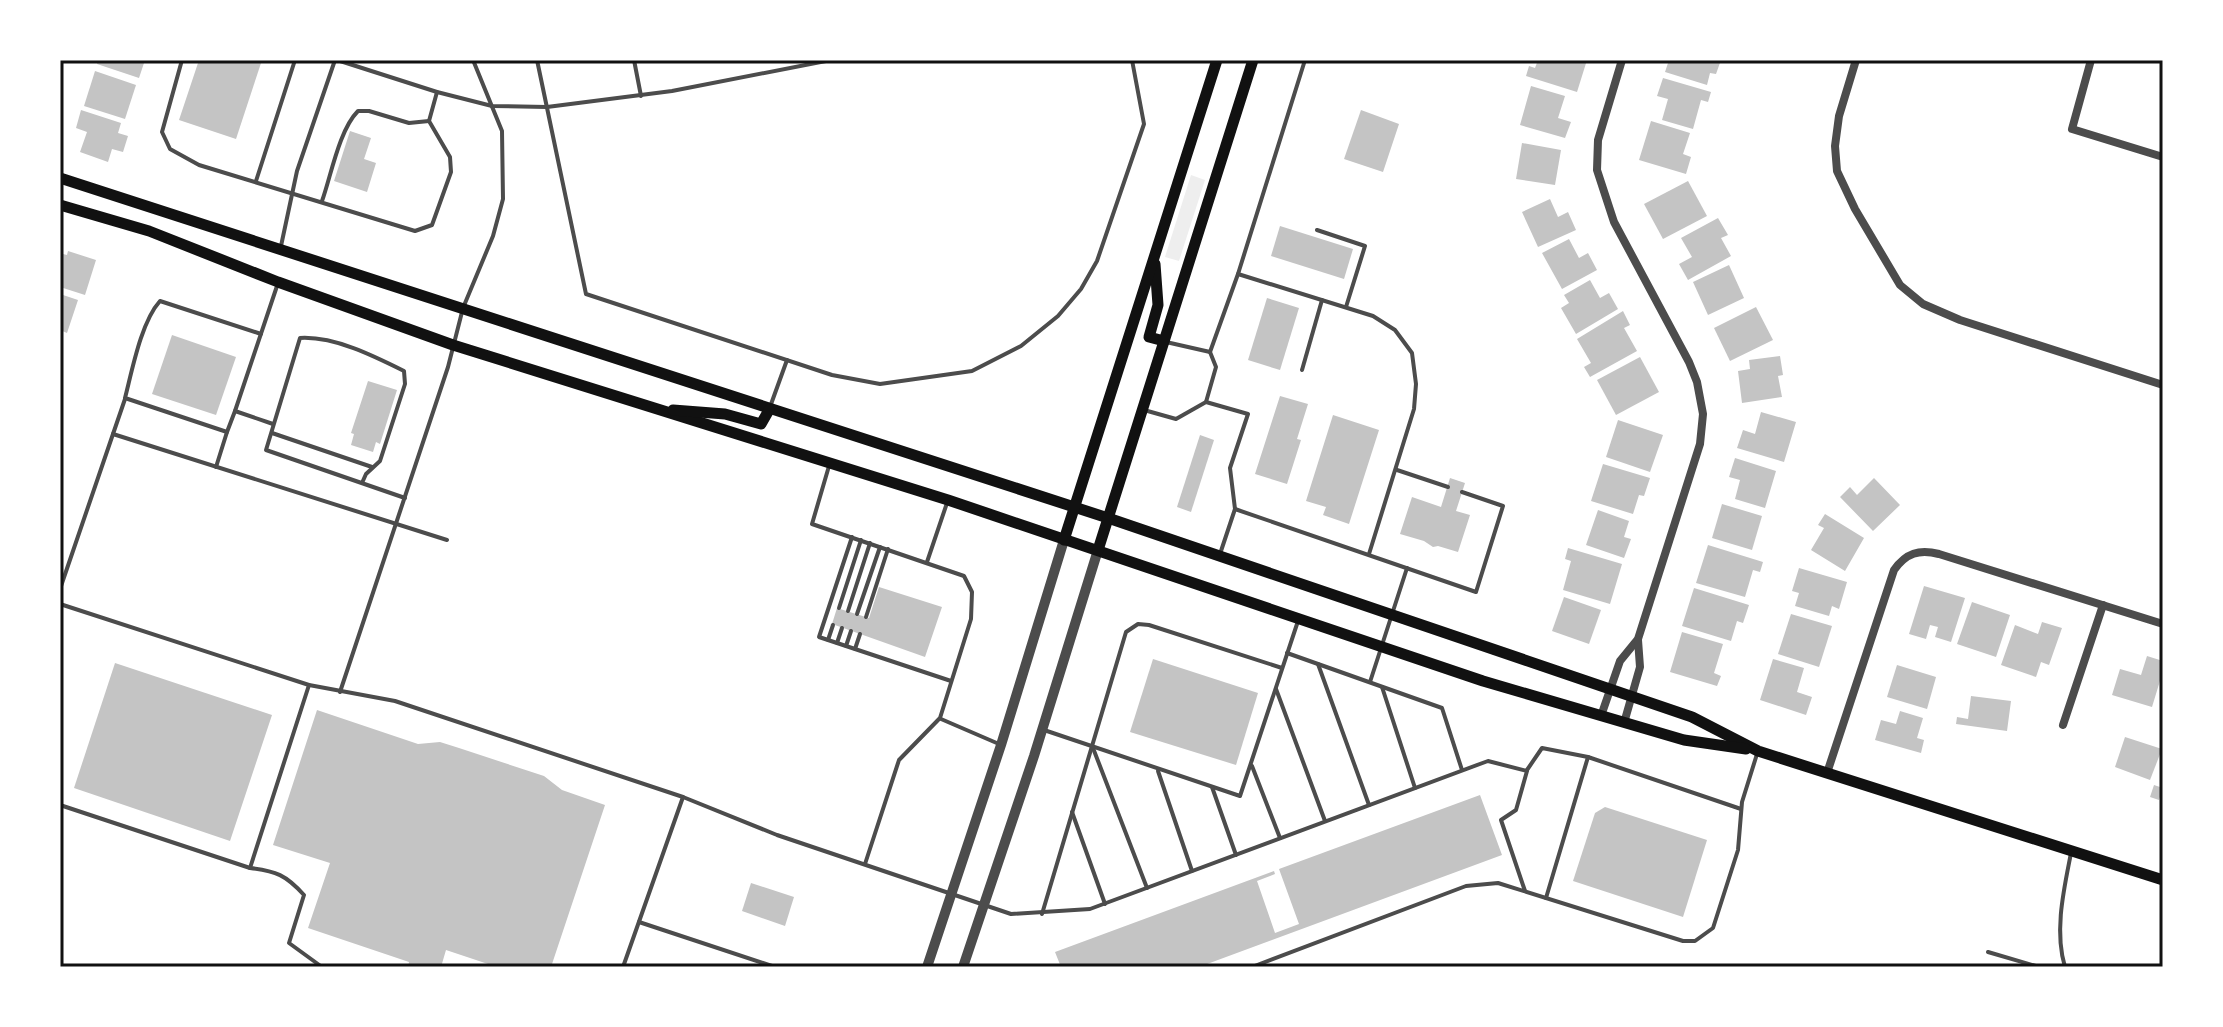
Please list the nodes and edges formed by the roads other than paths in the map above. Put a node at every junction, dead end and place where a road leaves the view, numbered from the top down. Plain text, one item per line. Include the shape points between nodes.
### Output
1 (182, 60) edge
2 (295, 60) edge
3 (336, 60) edge
4 (473, 60) edge
5 (537, 60) edge
6 (634, 60) edge
7 (831, 60) edge
8 (1132, 60) edge
9 (1217, 60) edge
10 (1253, 60) edge
11 (1305, 60) edge
12 (1622, 60) edge
13 (1856, 60) edge
14 (2091, 60) edge
15 (437, 92) junction
16 (641, 96) junction
17 (492, 106) junction
18 (547, 107) junction
19 (429, 121) junction
20 (2163, 157) edge
21 (60, 178) edge
22 (256, 181) junction
23 (293, 192) junction
24 (322, 201) junction
25 (60, 205) edge
26 (1317, 230) dead end
27 (280, 248) junction
28 (1155, 255) junction
29 (1238, 274) junction
30 (278, 282) junction
31 (1322, 300) junction
32 (1346, 307) junction
33 (463, 308) junction
34 (261, 334) junction
35 (1164, 341) junction
36 (453, 345) junction
37 (1210, 352) junction
38 (787, 360) junction
39 (1302, 370) dead end
40 (2163, 385) edge
41 (125, 398) junction
42 (1206, 402) junction
43 (652, 408) junction
44 (1143, 409) junction
45 (769, 410) junction
46 (235, 411) junction
47 (273, 424) junction
48 (227, 432) junction
49 (271, 432) junction
50 (113, 434) junction
51 (829, 464) junction
52 (216, 467) junction
53 (372, 467) junction
54 (1396, 469) junction
55 (362, 483) junction
56 (1448, 487) dead end
57 (1462, 492) dead end
58 (406, 498) junction
59 (948, 500) junction
60 (1074, 507) junction
61 (1235, 509) junction
62 (1108, 518) junction
63 (396, 525) junction
64 (852, 537) junction
65 (447, 540) dead end
66 (861, 540) junction
67 (1064, 540) junction
68 (870, 543) junction
69 (880, 547) junction
70 (888, 549) junction
71 (1098, 550) junction
72 (1369, 555) junction
73 (1219, 556) junction
74 (927, 562) junction
75 (1407, 568) junction
76 (60, 589) edge
77 (60, 604) edge
78 (2103, 605) junction
79 (839, 608) dead end
80 (848, 611) dead end
81 (857, 614) dead end
82 (1392, 615) junction
83 (866, 617) dead end
84 (1299, 618) junction
85 (2163, 624) edge
86 (833, 625) dead end
87 (842, 628) dead end
88 (851, 631) dead end
89 (860, 634) dead end
90 (1638, 639) junction
91 (828, 640) junction
92 (837, 643) junction
93 (846, 646) junction
94 (1382, 647) junction
95 (855, 649) junction
96 (1287, 653) junction
97 (1317, 664) junction
98 (1282, 668) junction
99 (951, 681) junction
100 (1370, 682) junction
101 (309, 685) junction
102 (1382, 687) junction
103 (1276, 689) junction
104 (1610, 689) junction
105 (340, 692) junction
106 (1632, 697) junction
107 (1601, 716) junction
108 (940, 718) junction
109 (1624, 723) junction
110 (2063, 725) dead end
111 (1042, 730) junction
112 (1001, 745) junction
113 (1093, 747) junction
114 (1758, 751) junction
115 (1588, 757) junction
116 (1251, 763) junction
117 (1157, 770) junction
118 (1462, 770) junction
119 (1527, 771) junction
120 (1827, 773) junction
121 (1212, 787) junction
122 (1415, 788) junction
123 (683, 797) junction
124 (60, 805) edge
125 (1369, 805) junction
126 (1741, 809) junction
127 (1072, 810) junction
128 (1325, 821) junction
129 (1280, 838) junction
130 (2072, 851) junction
131 (1236, 855) junction
132 (865, 864) junction
133 (250, 868) junction
134 (1192, 871) junction
135 (2163, 880) edge
136 (1147, 888) junction
137 (1525, 891) junction
138 (952, 893) junction
139 (1546, 898) junction
140 (984, 904) junction
141 (1105, 904) junction
142 (1042, 914) junction
143 (639, 922) junction
144 (1988, 952) dead end
145 (322, 967) edge
146 (623, 967) edge
147 (775, 967) edge
148 (927, 967) edge
149 (963, 967) edge
150 (1252, 967) edge
151 (2039, 967) edge
152 (2065, 967) edge

1 - 22 lane via 162,132 170,149 199,165
2 - 22 lane
3 - 15 lane
3 - 23 lane
4 - 17 lane
5 - 18 lane
6 - 16 lane
7 - 16 lane
8 - 38 lane via 1144,124 1140,138 1097,261 1058,316 1021,346 972,371 923,379 880,384
9 - 28 main road
10 - 35 main road
11 - 29 lane
12 - 90 street via 1598,140 1597,170 1614,222 1689,362 1703,414 1696,460
13 - 40 street via 1839,116 1837,171 1900,285 1923,304 1960,320
14 - 20 street via 2072,129
15 - 17 lane
15 - 19 lane
16 - 18 lane
17 - 18 lane
17 - 33 lane via 502,131 503,199
18 - 38 lane via 586,294
19 - 24 lane via 409,123 358,111 351,117
19 - 24 lane via 450,157 451,172 432,225 415,231
21 - 27 main road
22 - 23 lane
23 - 24 lane
23 - 27 lane
25 - 30 main road via 149,231
26 - 32 lane via 1365,246
27 - 33 main road
28 - 35 main road via 1158,305 1149,337
28 - 60 main road
29 - 31 lane
29 - 37 lane
30 - 34 lane
30 - 36 main road
31 - 32 lane
31 - 39 lane
32 - 54 lane via 1395,330 1412,353 1414,409
33 - 36 lane
33 - 45 main road
34 - 41 lane via 160,301
34 - 46 lane
35 - 37 lane
35 - 44 main road
36 - 43 main road
36 - 58 lane
37 - 42 lane via 1216,367
38 - 45 lane
41 - 48 lane
41 - 50 lane
42 - 44 lane via 1176,419
42 - 61 lane via 1248,414 1230,468
43 - 45 main road via 725,414 761,424
43 - 51 main road
44 - 62 main road
45 - 60 main road
46 - 47 lane
46 - 48 lane
47 - 49 lane
47 - 53 lane via 300,338 382,360 404,371 405,384 380,461
48 - 52 lane
49 - 53 lane
49 - 55 lane via 266,450
50 - 52 lane
50 - 76 lane
51 - 59 main road
51 - 64 lane via 812,524
52 - 63 lane
53 - 55 lane
54 - 56 lane
54 - 72 lane
55 - 58 lane
57 - 75 lane via 1503,506 1476,592
58 - 63 lane
59 - 67 main road
59 - 74 lane
60 - 62 main road
60 - 67 main road
61 - 72 lane
61 - 73 lane
62 - 71 main road
62 - 73 main road
63 - 65 lane
63 - 105 lane
64 - 66 lane
64 - 91 lane via 819,637
66 - 68 lane
66 - 79 lane
67 - 71 main road
67 - 112 street
68 - 69 lane
68 - 80 lane
69 - 70 lane
69 - 81 lane
70 - 74 lane
70 - 83 lane
71 - 84 main road
71 - 111 street
72 - 75 lane
73 - 82 main road
74 - 99 lane via 964,576 972,592 971,619
75 - 82 lane
77 - 101 lane
78 - 85 street
78 - 110 street
78 - 120 street via 1939,554 1920,551 1905,557 1890,579
82 - 94 lane
82 - 104 main road
84 - 94 main road
84 - 96 lane
86 - 91 lane
87 - 92 lane
88 - 93 lane
89 - 95 lane
90 - 104 street via 1620,661
90 - 106 street via 1640,667
91 - 92 lane
92 - 93 lane
93 - 95 lane
94 - 100 lane
94 - 107 main road
95 - 99 lane
96 - 97 lane
96 - 98 lane
97 - 100 lane
97 - 125 lane
98 - 103 lane
98 - 113 lane via 1138,624 1126,632
99 - 108 lane
100 - 102 lane
101 - 105 lane
101 - 133 lane
102 - 118 lane via 1442,708
102 - 122 lane
103 - 116 lane
103 - 128 lane
104 - 106 main road
104 - 107 street
105 - 123 lane via 395,701
106 - 109 street
106 - 114 main road via 1692,717
107 - 109 main road
108 - 112 lane
108 - 132 lane via 899,760
109 - 114 main road via 1684,740
111 - 113 lane
111 - 140 street
112 - 138 street
113 - 117 lane
113 - 127 lane
113 - 136 lane
114 - 120 main road
114 - 126 lane
115 - 119 lane via 1542,748
115 - 126 lane
115 - 139 lane
116 - 121 lane via 1240,796
116 - 129 lane
117 - 121 lane
117 - 134 lane
118 - 119 lane via 1488,761
118 - 122 lane
119 - 137 lane via 1516,810 1501,820
120 - 130 main road
121 - 131 lane
122 - 125 lane
123 - 132 lane
123 - 143 lane
124 - 133 lane
125 - 128 lane
126 - 139 lane via 1738,850 1713,928 1695,941
127 - 141 lane
127 - 142 lane
128 - 129 lane
129 - 131 lane
130 - 135 main road
130 - 152 lane via 2062,903
131 - 134 lane
132 - 138 lane
133 - 145 lane via 288,878 304,895 289,943
134 - 136 lane
136 - 141 lane
137 - 139 lane
137 - 150 lane via 1498,883 1466,886
138 - 140 lane
138 - 148 street
140 - 142 lane via 1011,914
140 - 149 street
141 - 142 lane
143 - 146 lane
143 - 147 lane
144 - 151 lane

